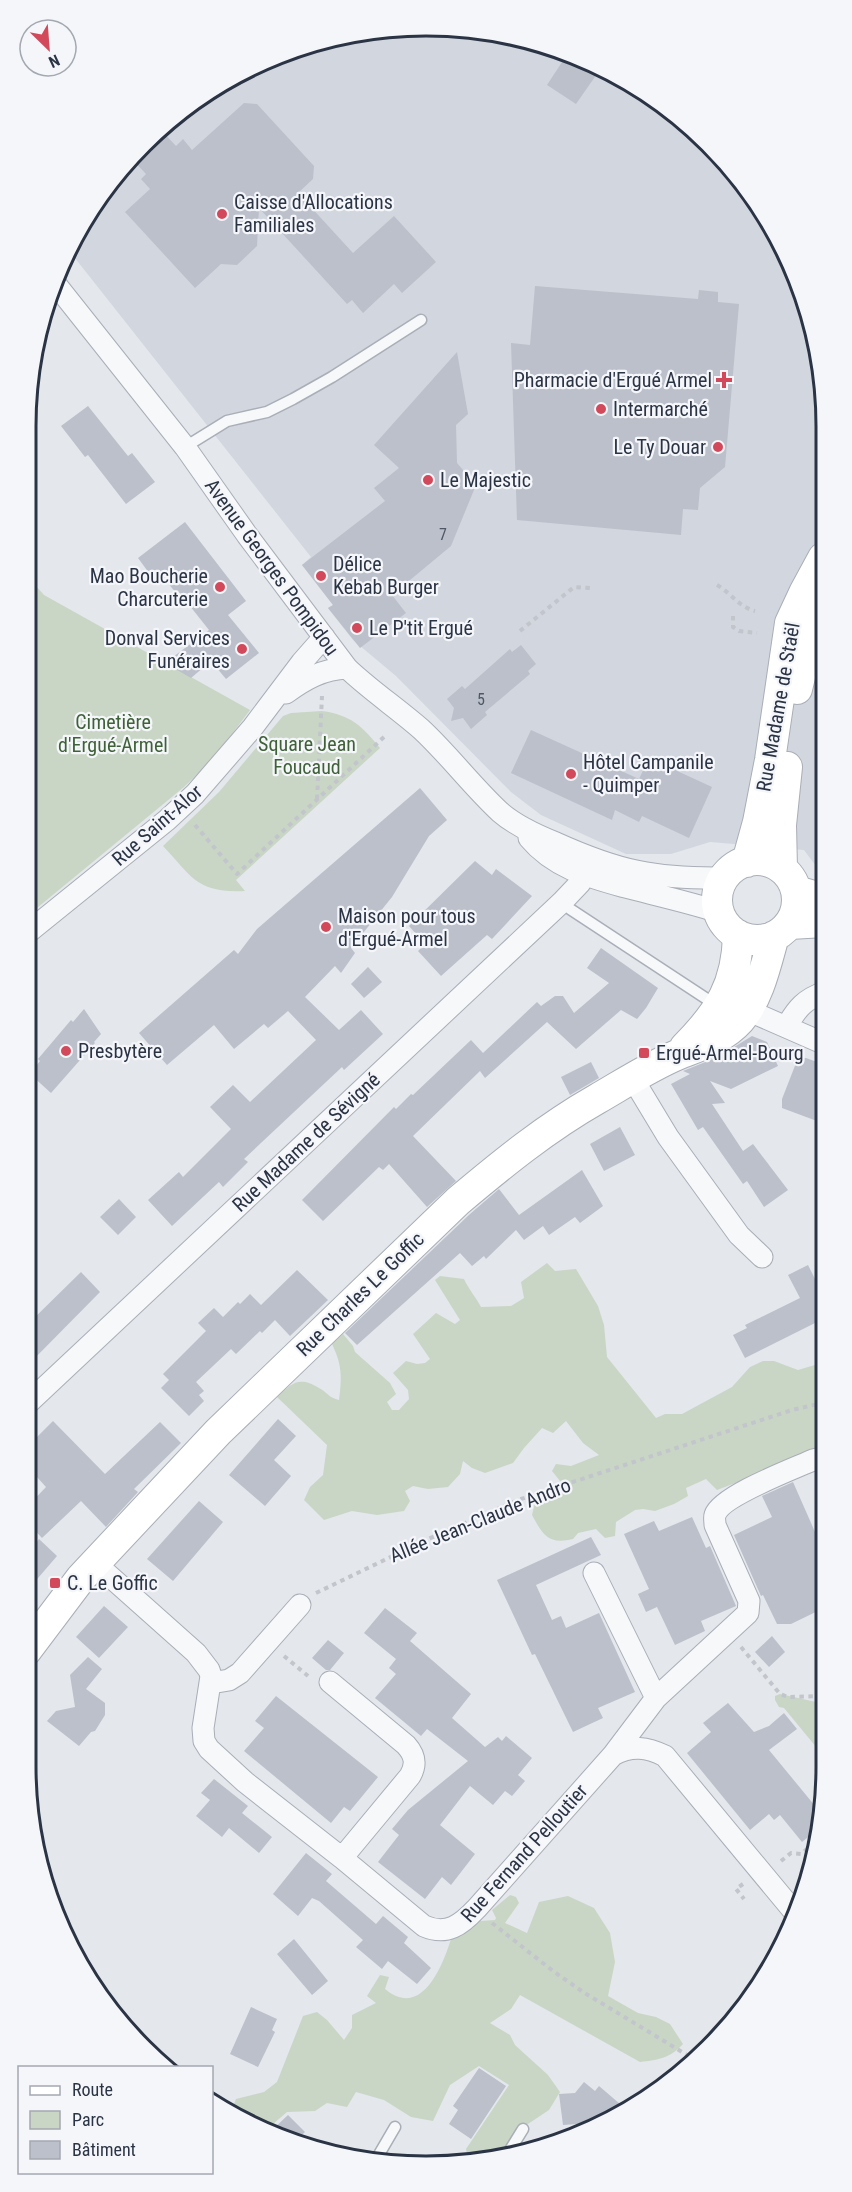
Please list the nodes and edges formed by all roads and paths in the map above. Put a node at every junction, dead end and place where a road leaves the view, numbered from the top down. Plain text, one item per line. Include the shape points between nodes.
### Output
1 (61, 291) edge
2 (421, 320) dead end
3 (185, 447) junction
4 (816, 572) edge
5 (717, 585) dead end
6 (592, 588) dead end
7 (755, 611) dead end
8 (733, 616) dead end
9 (520, 631) dead end
10 (757, 633) dead end
11 (816, 633) edge
12 (324, 637) junction
13 (347, 668) junction
14 (323, 699) dead end
15 (273, 702) junction
16 (384, 737) dead end
17 (317, 800) junction
18 (190, 819) dead end
19 (583, 866) junction
20 (735, 870) junction
21 (801, 886) edge
22 (562, 902) junction
23 (719, 912) junction
24 (816, 924) edge
25 (36, 926) edge
26 (782, 930) junction
27 (738, 935) junction
28 (816, 996) edge
29 (733, 1008) junction
30 (787, 1026) junction
31 (816, 1040) edge
32 (633, 1079) junction
33 (762, 1257) dead end
34 (36, 1396) edge
35 (816, 1404) edge
36 (816, 1459) edge
37 (88, 1570) junction
38 (594, 1573) dead end
39 (300, 1605) joint
40 (36, 1630) edge
41 (729, 1632) junction
42 (267, 1642) junction
43 (330, 1682) joint
44 (211, 1683) junction
45 (816, 1696) edge
46 (656, 1698) junction
47 (613, 1755) junction
48 (807, 1849) edge
49 (342, 1858) junction
50 (764, 1875) junction
51 (743, 1884) dead end
52 (744, 1899) dead end
53 (789, 1906) edge
54 (477, 1908) junction
55 (687, 2055) edge
56 (395, 2127) dead end
57 (523, 2129) dead end
58 (513, 2146) edge
59 (380, 2153) edge

1 - 3 street, Avenue Georges Pompidou
2 - 3 lane via 293,399 267,412 227,421
3 - 12 street, Avenue Georges Pompidou
4 - 20 street, Rue Madame de Staël via 790,623 758,822
5 - 7 path via 745,608
6 - 9 path via 574,587
8 - 10 path via 733,627
11 - 21 street, Rue Madame de Staël via 806,652 794,706 783,802
12 - 13 street, Avenue Georges Pompidou
12 - 15 street, Rue Saint-Alor
13 - 15 street, Rue Saint-Alor via 331,669 306,679
13 - 19 street, Avenue Georges Pompidou via 421,730 537,848 561,865
14 - 17 path
15 - 25 street, Rue Saint-Alor via 188,801
16 - 17 path
17 - 18 path via 237,874
19 - 20 street via 613,867 653,876
19 - 22 street, Rue Madame de Sévigné via 580,883
19 - 23 street, Avenue Georges Pompidou
20 - 21 street via 759,860 771,862
20 - 23 street via 719,890
21 - 26 street via 797,903
22 - 29 lane
22 - 34 street, Rue Madame de Sévigné
23 - 27 street
24 - 26 street
26 - 27 street via 762,940
26 - 29 street, Rue Charles Le Goffic via 758,985
27 - 29 street, Rue Charles Le Goffic
28 - 30 street via 800,1004
29 - 30 street
29 - 32 street, Rue Charles Le Goffic via 735,1025 720,1036
30 - 31 street
32 - 33 street via 668,1137 739,1235
32 - 37 street, Rue Charles Le Goffic via 538,1136 458,1201 244,1405
35 - 39 path, Allée Jean-Claude Andro via 518,1500 310,1597 299,1598
36 - 41 street, Rue Fernand Pelloutier via 737,1494 715,1515 715,1525 750,1608
37 - 40 street, Rue Charles Le Goffic
37 - 44 street via 196,1653 209,1670
38 - 46 street
39 - 42 street
41 - 45 path via 780,1694
41 - 46 street, Rue Fernand Pelloutier
42 - 43 path via 318,1684
42 - 44 street via 234,1677
43 - 49 street via 406,1745 415,1762 410,1776
44 - 49 street, Rue Fernand Pelloutier via 203,1728 208,1749
46 - 47 street, Rue Fernand Pelloutier
47 - 50 street via 643,1748 665,1756
47 - 54 street, Rue Fernand Pelloutier
48 - 50 path via 801,1854 791,1853
49 - 54 street, Rue Fernand Pelloutier via 432,1930 457,1926
50 - 53 street
51 - 52 path via 736,1889
54 - 55 path via 552,1971
56 - 59 lane
57 - 58 lane

